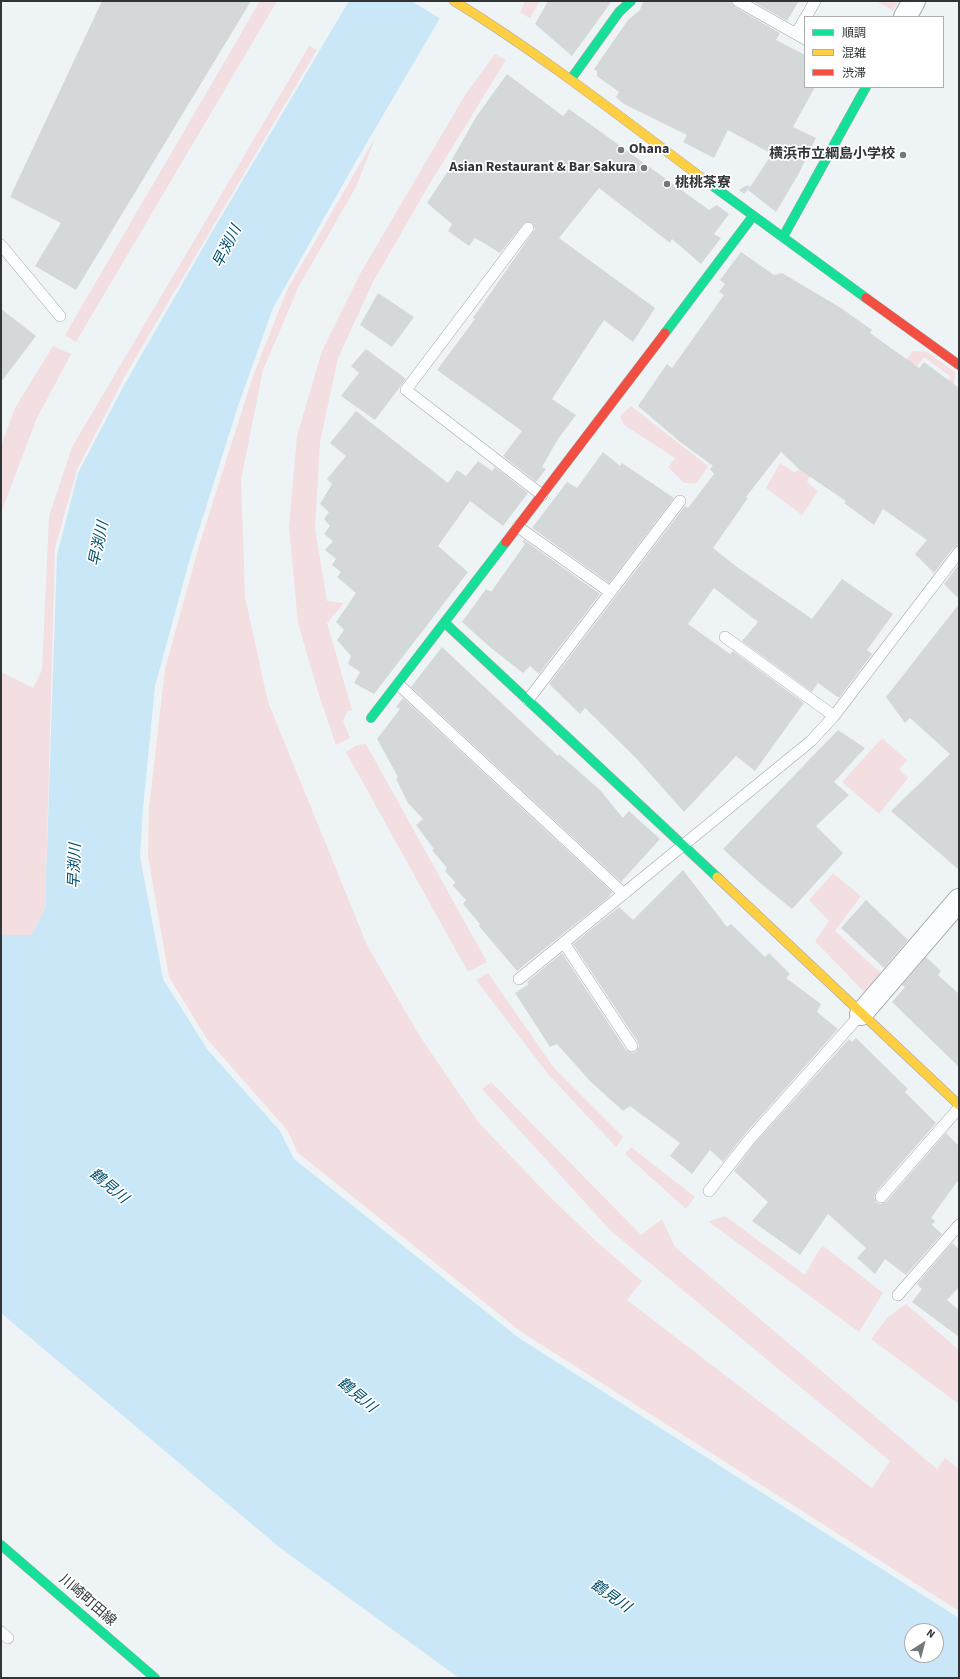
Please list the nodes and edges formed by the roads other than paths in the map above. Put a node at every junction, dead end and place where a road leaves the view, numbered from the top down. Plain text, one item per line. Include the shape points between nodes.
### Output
1 (454, 1) edge
2 (631, 1) edge
3 (738, 1) edge
4 (815, 1) edge
5 (914, 1) edge
6 (806, 16) edge
7 (906, 16) edge
8 (804, 23) edge
9 (801, 37) edge
10 (571, 79) junction
11 (865, 88) edge
12 (752, 216) junction
13 (528, 228) dead end
14 (783, 237) junction
15 (1, 245) edge
16 (60, 316) dead end
17 (959, 364) edge
18 (542, 495) junction
19 (680, 501) dead end
20 (518, 527) junction
21 (959, 552) edge
22 (610, 592) junction
23 (445, 623) junction
24 (725, 637) dead end
25 (398, 684) junction
26 (528, 700) junction
27 (834, 716) junction
28 (371, 718) dead end
29 (684, 845) junction
30 (624, 894) junction
31 (959, 900) edge
32 (564, 943) junction
33 (519, 979) dead end
34 (861, 1014) junction
35 (632, 1046) dead end
36 (959, 1107) edge
37 (709, 1190) dead end
38 (881, 1197) dead end
39 (959, 1225) edge
40 (898, 1295) dead end
41 (1, 1545) edge
42 (155, 1678) edge

1 - 10 street
2 - 10 street via 619,12
3 - 9 lane
4 - 6 lane
5 - 7 street
8 - 9 lane
10 - 12 street
11 - 14 street
12 - 14 street
12 - 18 street
13 - 18 lane via 406,390
14 - 17 street
15 - 16 lane
18 - 20 street
19 - 22 lane
20 - 22 lane
20 - 23 street
21 - 27 lane
22 - 26 lane
23 - 25 street
23 - 26 street
24 - 27 lane
25 - 28 street
25 - 30 lane
26 - 29 street
27 - 29 lane via 811,741
29 - 30 lane
29 - 34 street
30 - 32 lane
31 - 34 street
32 - 33 lane
32 - 35 lane
34 - 36 street
34 - 37 lane via 749,1140
36 - 38 lane
39 - 40 lane
41 - 42 street, 川崎町田線

